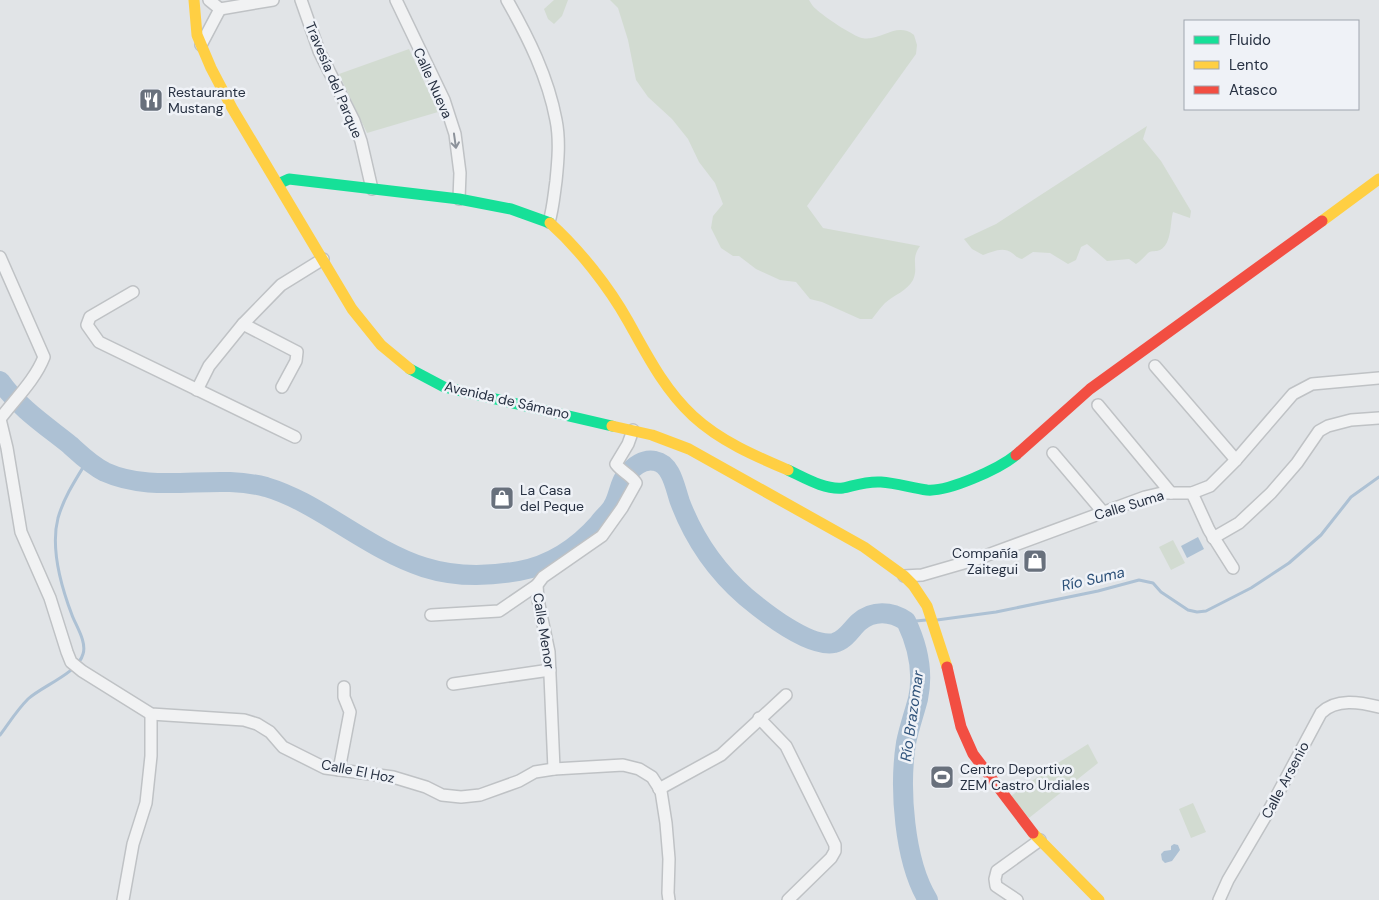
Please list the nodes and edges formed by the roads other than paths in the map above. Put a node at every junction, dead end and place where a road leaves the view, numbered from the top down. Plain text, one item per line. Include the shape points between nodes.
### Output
1 (194, 0) edge
2 (209, 0) edge
3 (273, 0) edge
4 (301, 0) edge
5 (396, 0) edge
6 (507, 0) edge
7 (220, 9) junction
8 (201, 45) junction
9 (1379, 179) edge
10 (278, 184) junction
11 (372, 189) junction
12 (459, 199) junction
13 (549, 222) junction
14 (0, 257) edge
15 (323, 259) junction
16 (133, 292) dead end
17 (243, 324) junction
18 (1155, 366) dead end
19 (1379, 378) edge
20 (282, 387) dead end
21 (197, 390) junction
22 (1098, 405) dead end
23 (1379, 418) edge
24 (633, 430) junction
25 (295, 437) dead end
26 (1053, 453) dead end
27 (1236, 460) junction
28 (1192, 492) junction
29 (1171, 493) junction
30 (1103, 512) junction
31 (1214, 538) junction
32 (1233, 568) dead end
33 (904, 576) junction
34 (537, 586) junction
35 (431, 616) dead end
36 (550, 670) junction
37 (453, 684) dead end
38 (344, 686) dead end
39 (786, 695) dead end
40 (1379, 707) edge
41 (152, 714) junction
42 (759, 718) junction
43 (554, 769) junction
44 (339, 770) junction
45 (659, 789) junction
46 (1040, 840) junction
47 (123, 900) edge
48 (669, 900) edge
49 (788, 900) edge
50 (1017, 900) edge
51 (1099, 900) edge
52 (1219, 900) edge

1 - 8 street, Avenida de Sámano
2 - 7 street
3 - 7 street
4 - 11 street, Travesía del Parque via 319,51 354,121
5 -> 12 street, Calle Nueva via 444,100 455,134 460,173
6 - 13 street via 536,58 557,121 558,157
7 - 8 street
8 - 10 street, Avenida de Sámano via 217,80
9 - 13 street via 1103,379 1000,467 929,490 881,482 841,488 824,486 751,454 708,428 671,392 589,264
10 - 11 street via 289,179
10 - 15 street, Avenida de Sámano
11 - 12 street
12 - 13 street via 511,209
14 - 41 street, Calle El Hoz via 44,357 40,367 0,419 21,532 50,598 71,662
15 - 17 street via 281,285
15 - 24 street, Avenida de Sámano via 367,328 381,345 411,370 444,387
16 - 21 street via 90,317 87,325 100,342
17 - 20 street via 297,352 296,361
17 - 21 street via 210,366
18 - 27 street
19 - 27 street, Calle Suma via 1312,384 1293,394
21 - 25 street
22 - 29 street
23 - 31 street via 1351,420 1319,431 1271,493 1239,523
24 - 33 street, Avenida de Sámano via 689,450 864,547
24 - 34 street, Calle Menor via 616,464 636,483 622,508 602,536 543,577
26 - 30 street
27 - 28 street, Calle Suma via 1210,486
28 - 29 street, Calle Suma
28 - 31 street
29 - 30 street, Calle Suma via 1145,497
30 - 33 street, Calle Suma via 974,560 922,575
31 - 32 street
33 - 46 street, Avenida de Sámano via 927,606 973,754
34 - 35 street via 499,611
34 - 36 street, Calle Menor
36 - 37 street
36 - 43 street, Calle Menor
38 - 44 street via 350,712
39 - 42 street
40 - 52 street, Calle Arsenio via 1341,702 1324,710
41 - 44 street, Calle El Hoz via 244,720 270,732 283,747 325,768
41 - 47 street via 146,803 133,844
42 - 45 street via 721,755
42 - 49 street via 786,746 835,846 831,858
43 - 44 street, Calle El Hoz via 535,772 519,782 480,795 460,797 442,795 426,786 393,778
43 - 45 street, Calle El Hoz via 623,765 640,768 652,777
45 - 48 street, Calle El Hoz via 666,823
46 - 50 street via 997,871 996,886
46 - 51 street

